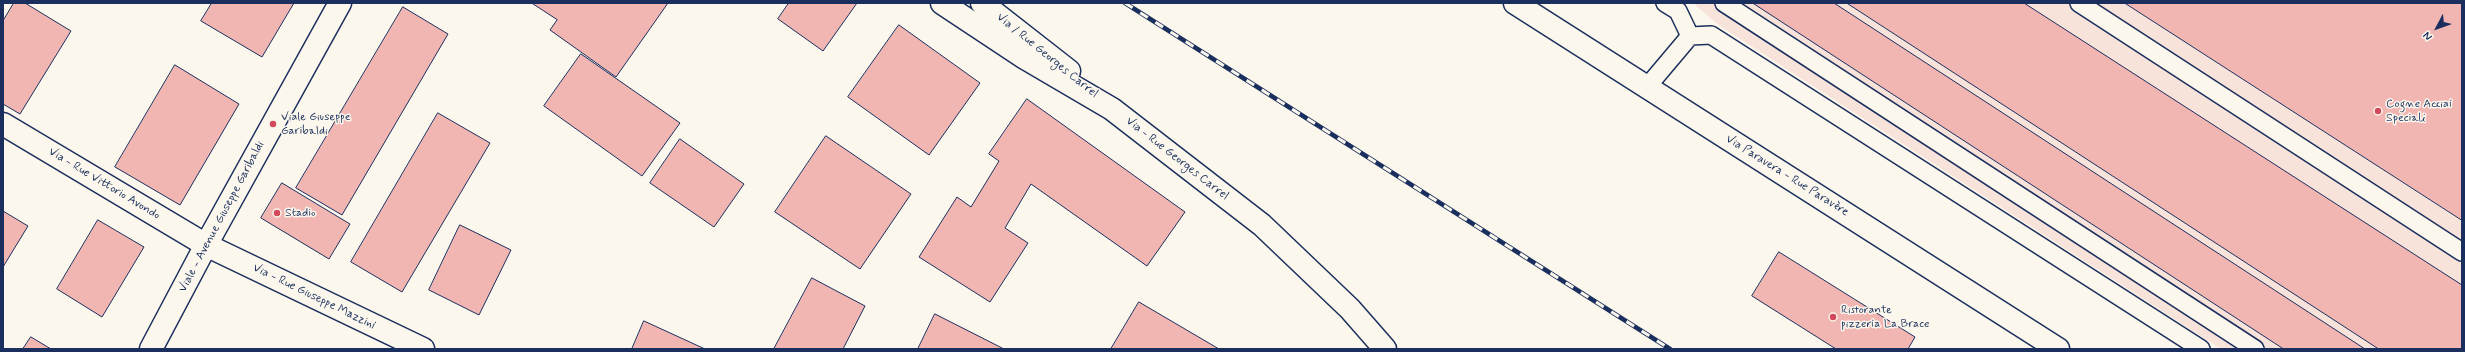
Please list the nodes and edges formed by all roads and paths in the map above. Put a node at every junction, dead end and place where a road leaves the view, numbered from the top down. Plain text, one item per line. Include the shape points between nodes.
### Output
1 (340, 3) edge
2 (942, 3) edge
3 (982, 3) edge
4 (1515, 3) edge
5 (1665, 3) edge
6 (1724, 3) edge
7 (2079, 3) edge
8 (998, 11) edge
9 (1690, 36) junction
10 (1647, 87) junction
11 (1112, 109) junction
12 (3, 124) edge
13 (206, 245) junction
14 (2462, 252) edge
15 (151, 349) edge
16 (423, 349) edge
17 (1385, 349) edge
18 (2058, 349) edge
19 (2201, 349) edge
20 (2255, 349) edge

1 - 13 street, Viale - Avenue Giuseppe Garibaldi
2 - 11 street, Via - Rue Georges Carrel via 1025,58
3 - 8 street, Via / Rue Georges Carrel
4 - 10 street, Via Paravera - Rue Paravère
5 - 9 lane via 1678,11
6 - 20 lane
7 - 14 lane
8 - 11 street, Via / Rue Georges Carrel
9 - 10 lane
9 - 19 lane via 1711,35
10 - 18 street, Via Paravera - Rue Paravère
11 - 17 street, Via - Rue Georges Carrel via 1262,225 1350,309
12 - 13 street, Via - Rue Vittorio Avondo
13 - 15 street, Viale - Avenue Giuseppe Garibaldi
13 - 16 street, Via - Rue Giuseppe Mazzini

